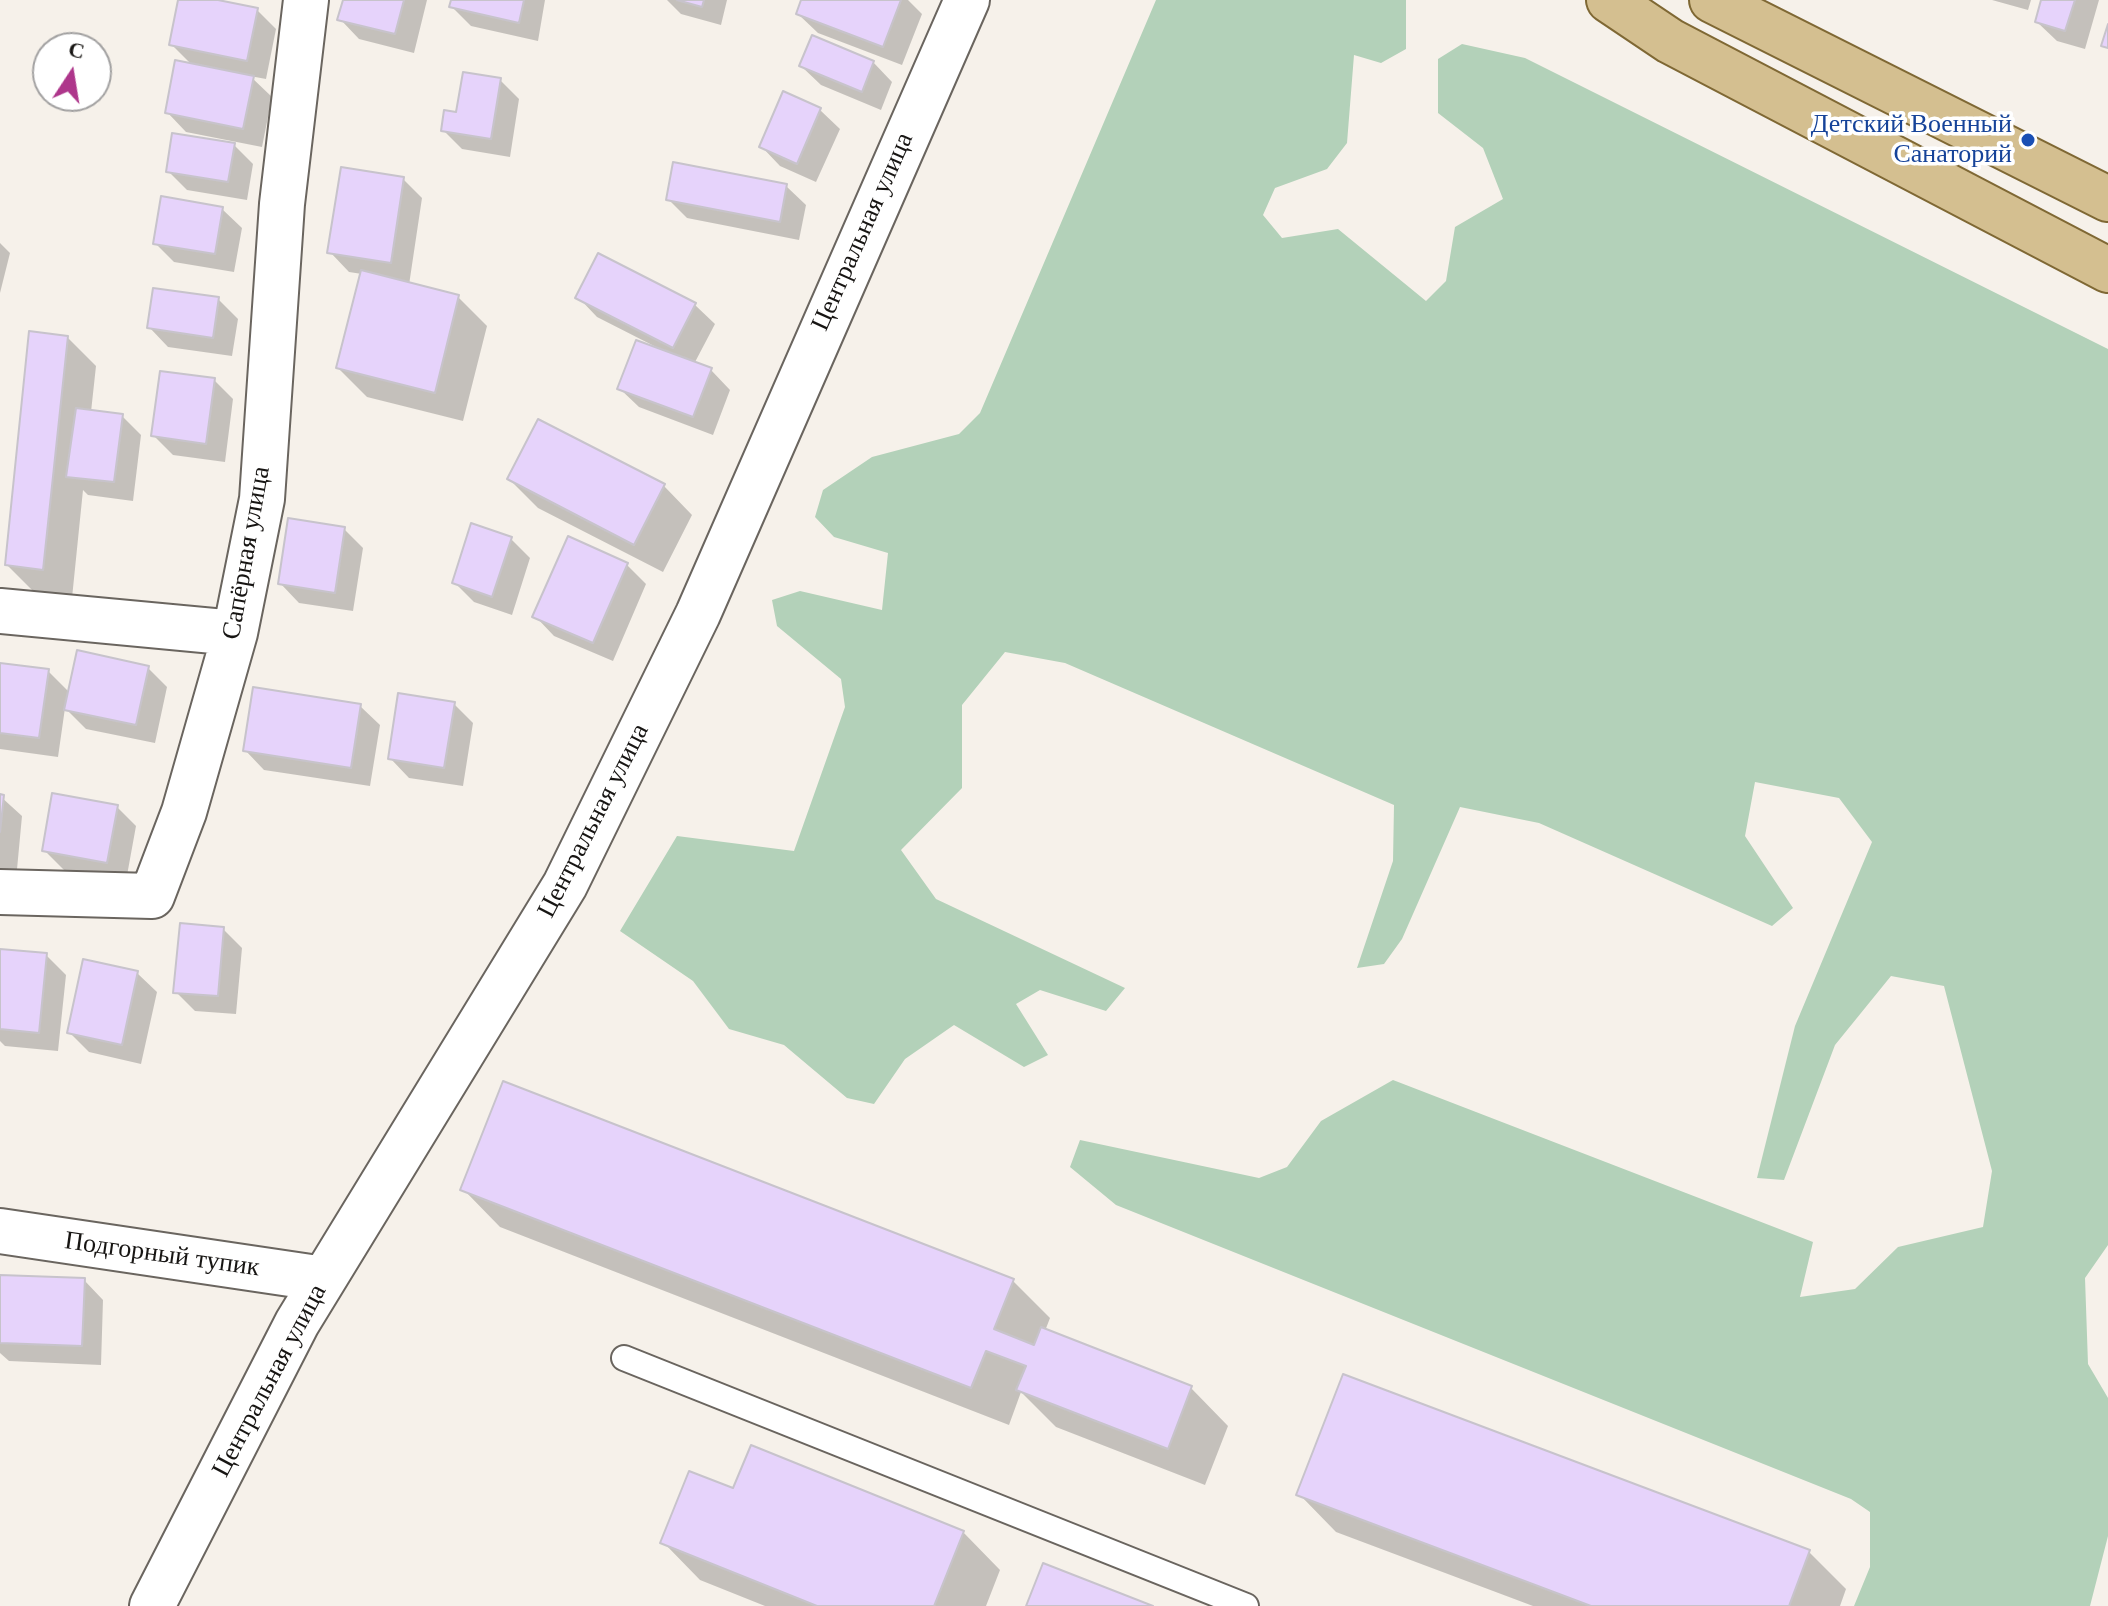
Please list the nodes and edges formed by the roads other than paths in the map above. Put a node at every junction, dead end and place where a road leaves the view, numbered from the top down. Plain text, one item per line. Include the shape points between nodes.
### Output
1 (306, 0) edge
2 (967, 0) edge
3 (1609, 0) edge
4 (1712, 0) edge
5 (2108, 199) edge
6 (2108, 270) edge
7 (0, 611) edge
8 (235, 633) junction
9 (0, 892) edge
10 (0, 1231) edge
11 (324, 1279) junction
12 (624, 1358) dead end
13 (152, 1606) edge
14 (1246, 1606) edge

1 - 8 street, Сапёрная улица via 282,204 262,499
2 - 11 street, Центральная улица via 698,614 565,885
3 - 6 main road via 1670,41
4 - 5 main road
7 - 8 street
8 - 9 street, Сапёрная улица via 184,812 152,896
10 - 11 street, Подгорный тупик
11 - 13 street, Центральная улица
12 - 14 lane

